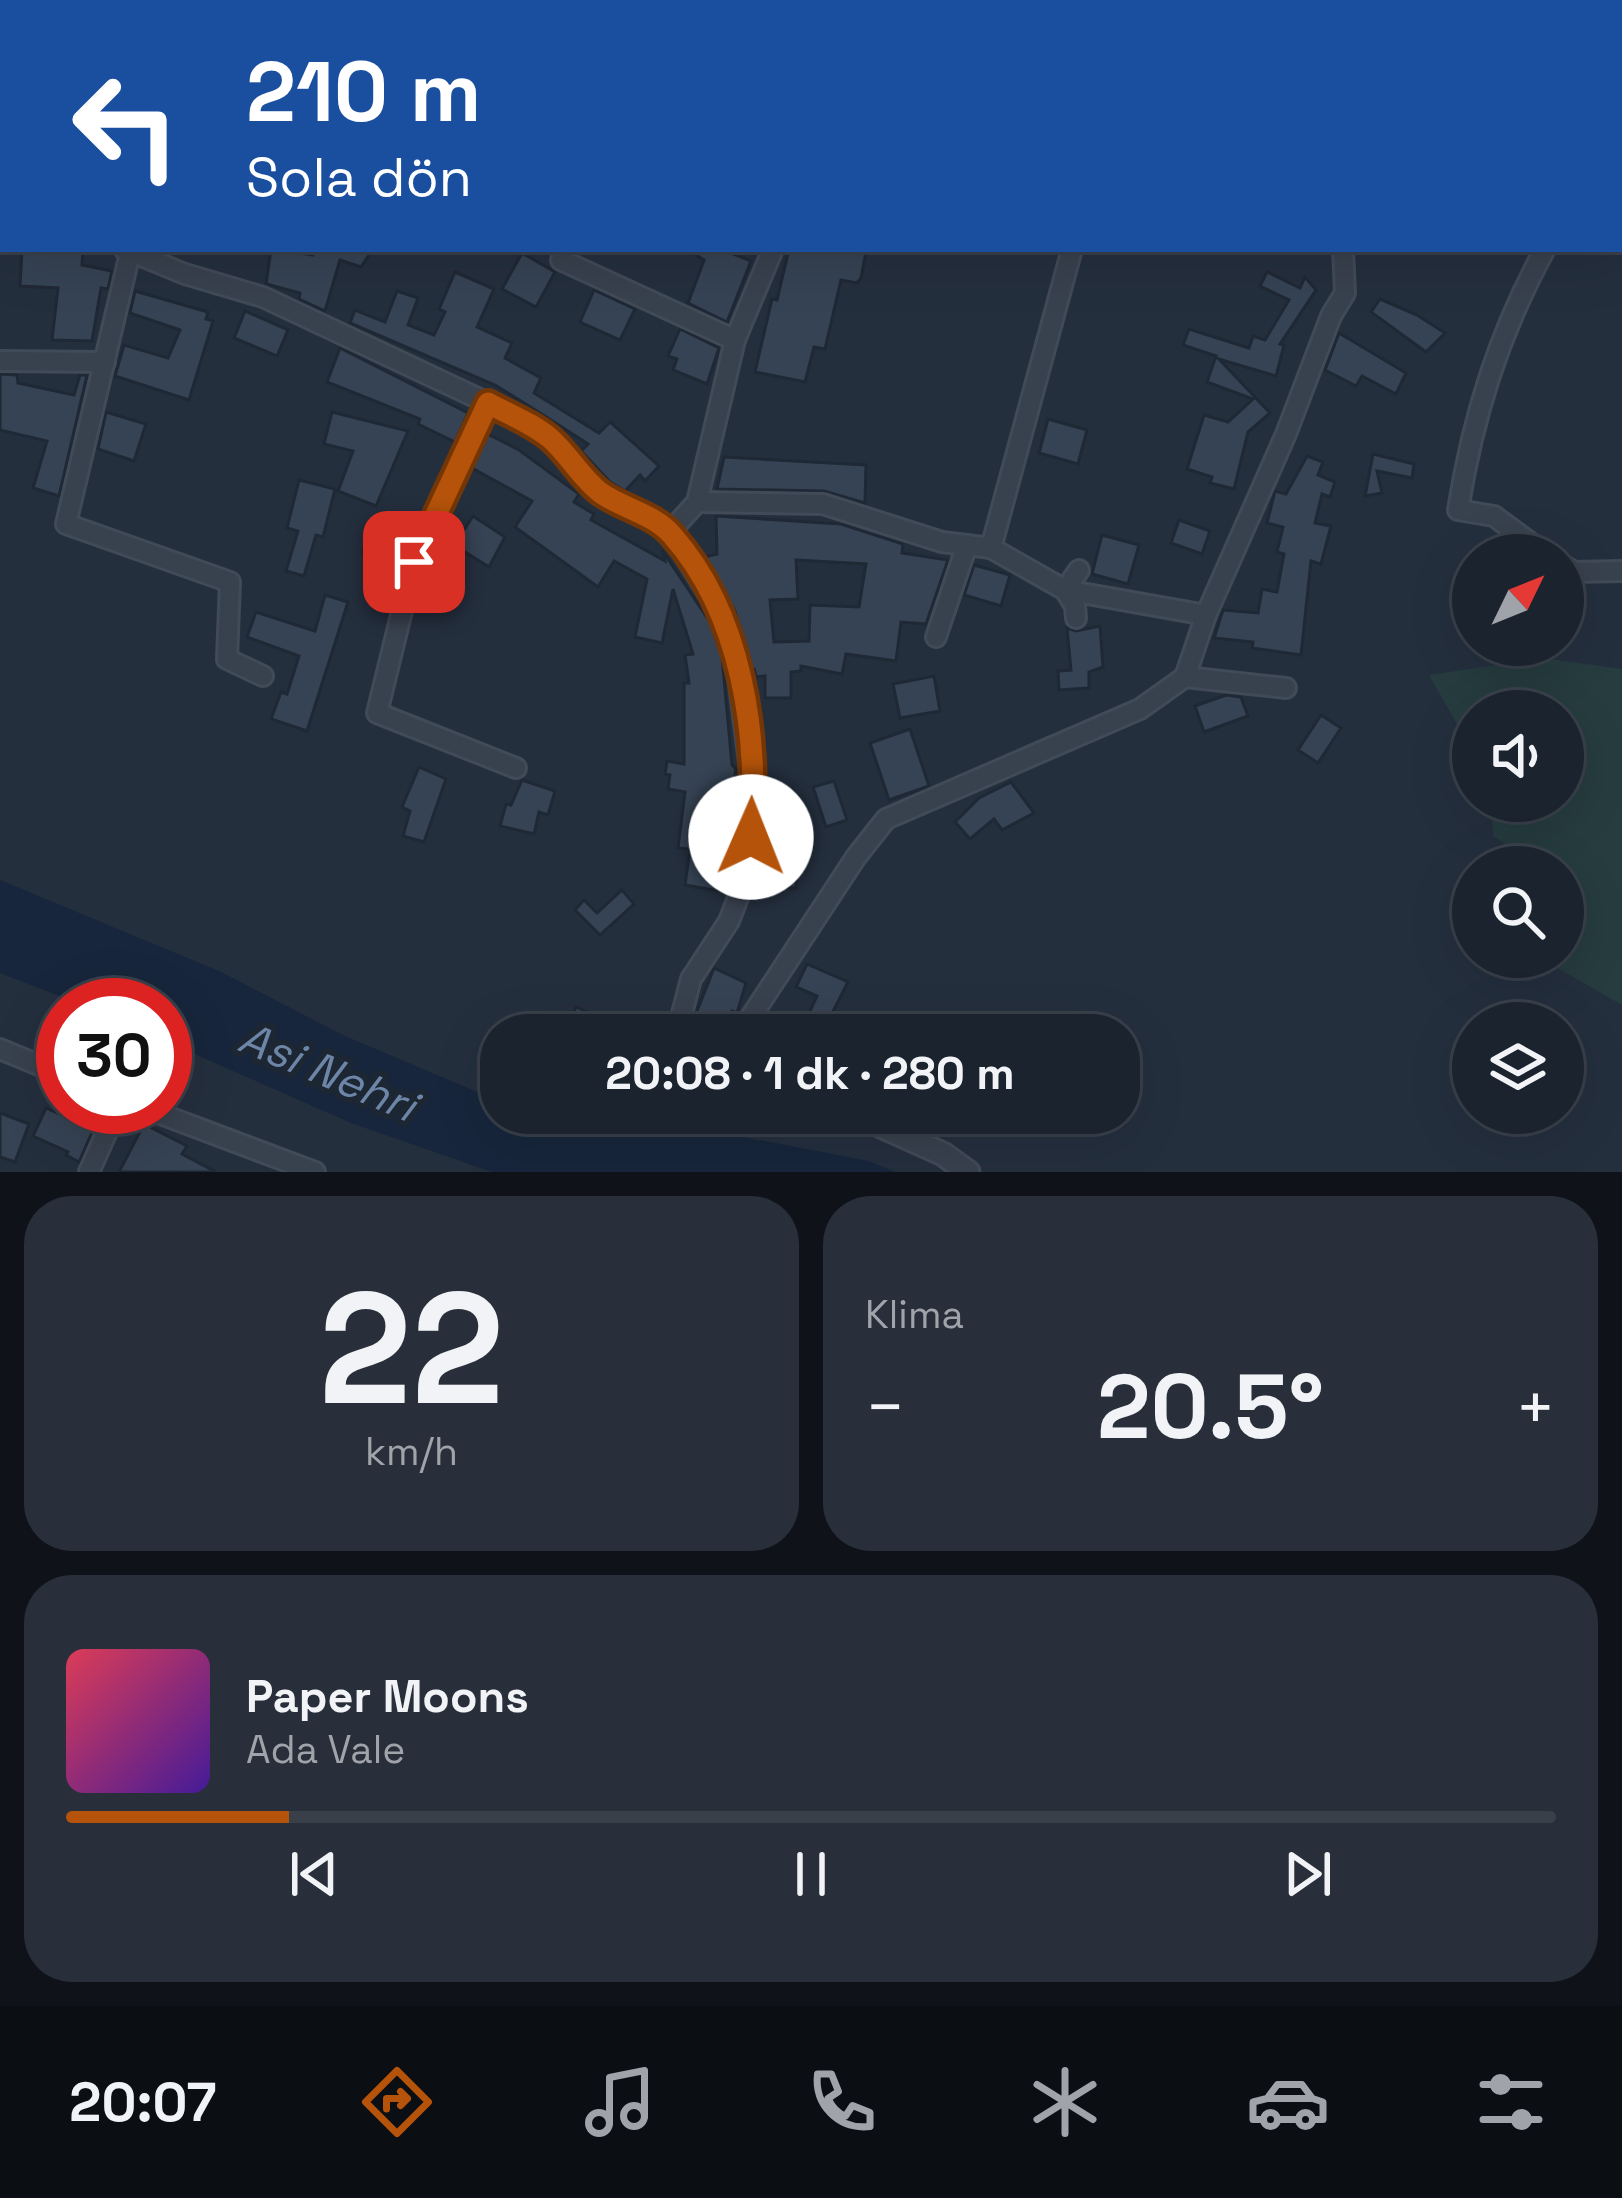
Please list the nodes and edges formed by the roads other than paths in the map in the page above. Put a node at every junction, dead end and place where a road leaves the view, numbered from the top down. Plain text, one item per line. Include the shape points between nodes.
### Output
1 (127, 252) edge
2 (130, 252) edge
3 (772, 252) edge
4 (1071, 252) edge
5 (1342, 252) edge
6 (1543, 252) edge
7 (561, 260) dead end
8 (735, 340) junction
9 (0, 361) edge
10 (105, 362) junction
11 (488, 403) junction
12 (697, 502) junction
13 (1436, 504) dead end
14 (1458, 510) junction
15 (670, 532) junction
16 (1518, 534) edge
17 (967, 544) junction
18 (991, 548) junction
19 (1079, 570) dead end
20 (1622, 571) edge
21 (1584, 572) edge
22 (1065, 590) junction
23 (1206, 615) junction
24 (1076, 618) dead end
25 (936, 637) dead end
26 (263, 676) dead end
27 (1185, 677) junction
28 (1286, 688) dead end
29 (516, 768) dead end
30 (682, 1014) edge
31 (753, 1014) edge
32 (0, 1049) edge
33 (36, 1064) edge
34 (192, 1126) edge
35 (106, 1134) edge
36 (899, 1134) edge
37 (88, 1172) edge
38 (315, 1172) edge
39 (968, 1172) edge

1 - 10 street
2 - 11 street via 263,297
3 - 8 street
4 - 18 street
5 - 23 street via 1345,293
6 - 14 street via 1509,314 1477,408
7 - 8 street
8 - 12 street
9 - 10 street
10 - 26 street via 66,524 230,582 227,659
11 - 15 street via 549,436 601,493
11 - 29 street via 414,562 377,713
12 - 15 street
12 - 17 street via 824,503
13 - 14 street
14 - 16 street via 1494,517
15 - 30 street via 722,616 735,653 754,801 748,872 729,921 691,979
17 - 18 street
17 - 25 street
18 - 22 street
19 - 22 street
20 - 21 street
22 - 23 street
22 - 24 street
23 - 27 street
27 - 28 street
27 - 31 street via 1140,709 886,820
32 - 33 street
34 - 38 street
35 - 37 street
36 - 39 street

